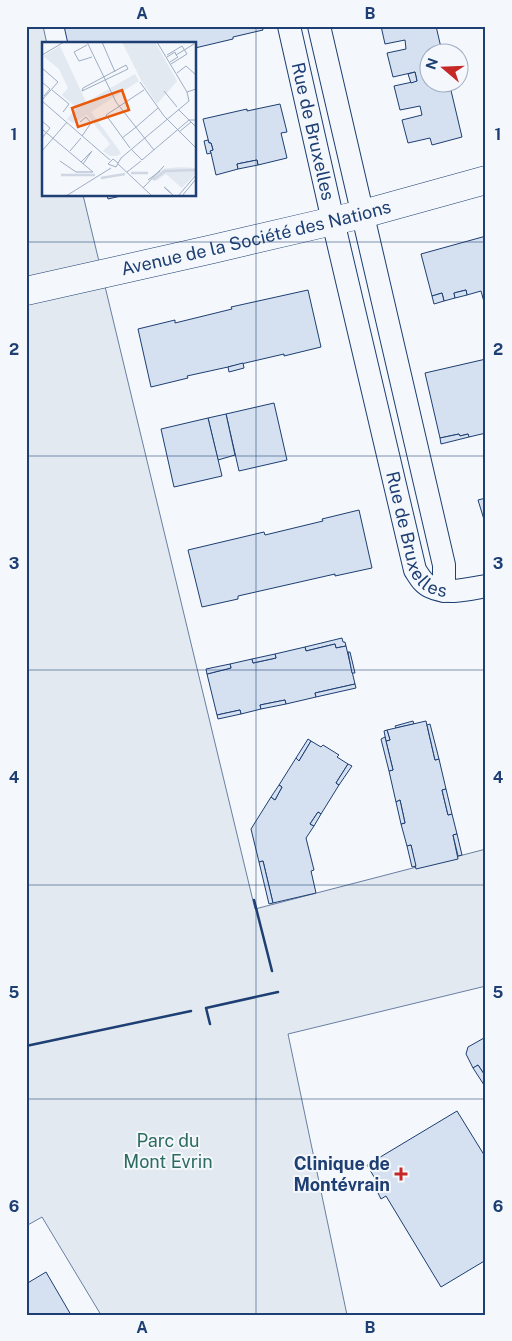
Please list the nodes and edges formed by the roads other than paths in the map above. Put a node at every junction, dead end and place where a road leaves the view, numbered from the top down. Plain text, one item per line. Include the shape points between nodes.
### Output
1 (289, 26) edge
2 (319, 26) edge
3 (486, 180) edge
4 (363, 214) junction
5 (333, 221) junction
6 (26, 291) edge
7 (486, 586) edge
8 (444, 591) junction

1 - 5 street, Rue de Bruxelles
2 - 4 street, Rue de Bruxelles
3 - 4 street, Avenue de la Société des Nations
4 - 5 street, Avenue de la Société des Nations
4 - 8 street, Rue de Bruxelles via 444,565
5 - 6 street, Avenue de la Société des Nations
5 - 8 street, Rue de Bruxelles via 415,570 430,588
7 - 8 street

